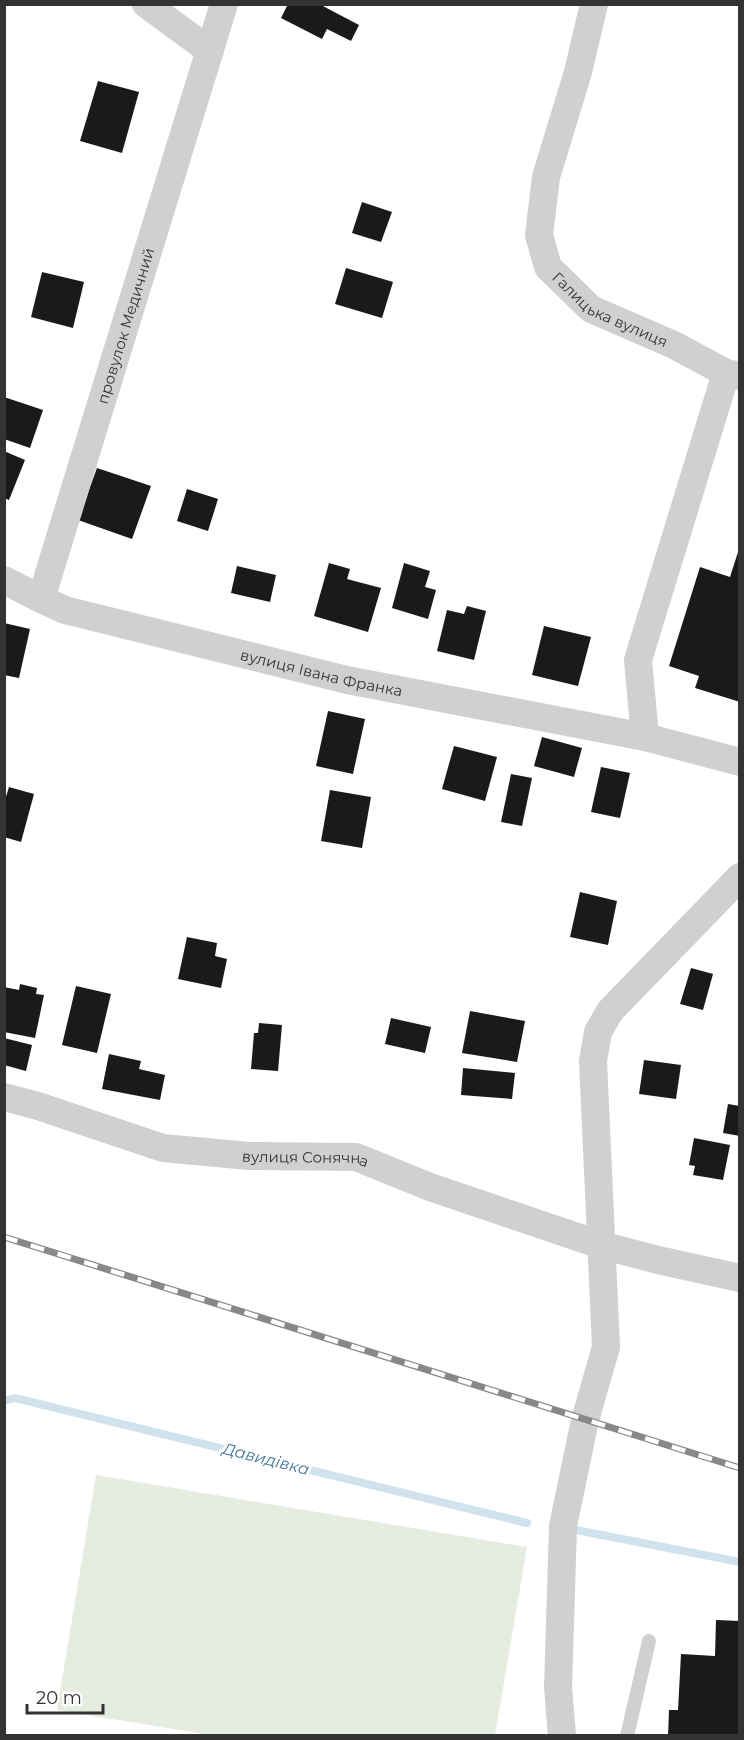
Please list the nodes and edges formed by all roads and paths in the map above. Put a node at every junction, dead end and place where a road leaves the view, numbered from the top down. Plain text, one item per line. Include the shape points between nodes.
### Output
1 (146, 4) edge
2 (224, 4) edge
3 (594, 4) edge
4 (210, 51) junction
5 (733, 374) edge
6 (4, 580) edge
7 (41, 599) junction
8 (645, 737) junction
9 (740, 762) edge
10 (740, 877) edge
11 (4, 1097) edge
12 (601, 1245) junction
13 (740, 1278) edge
14 (649, 1641) dead end
15 (562, 1736) edge
16 (627, 1736) edge

1 - 4 street
2 - 4 street, провулок Медичний
3 - 5 street, Галицька вулиця via 546,177 539,235 548,267 591,309
4 - 7 street, провулок Медичний
5 - 8 street via 638,660
6 - 7 street, вулиця Івана Франка
7 - 8 street, вулиця Івана Франка via 65,610 347,680
8 - 9 street, вулиця Івана Франка
10 - 12 street via 610,1011 598,1032 593,1061
11 - 12 street, вулиця Сонячна via 163,1148 249,1156 356,1156 429,1188
12 - 13 street, вулиця Сонячна
12 - 15 street via 606,1347 585,1420 563,1526 558,1688
14 - 16 lane

